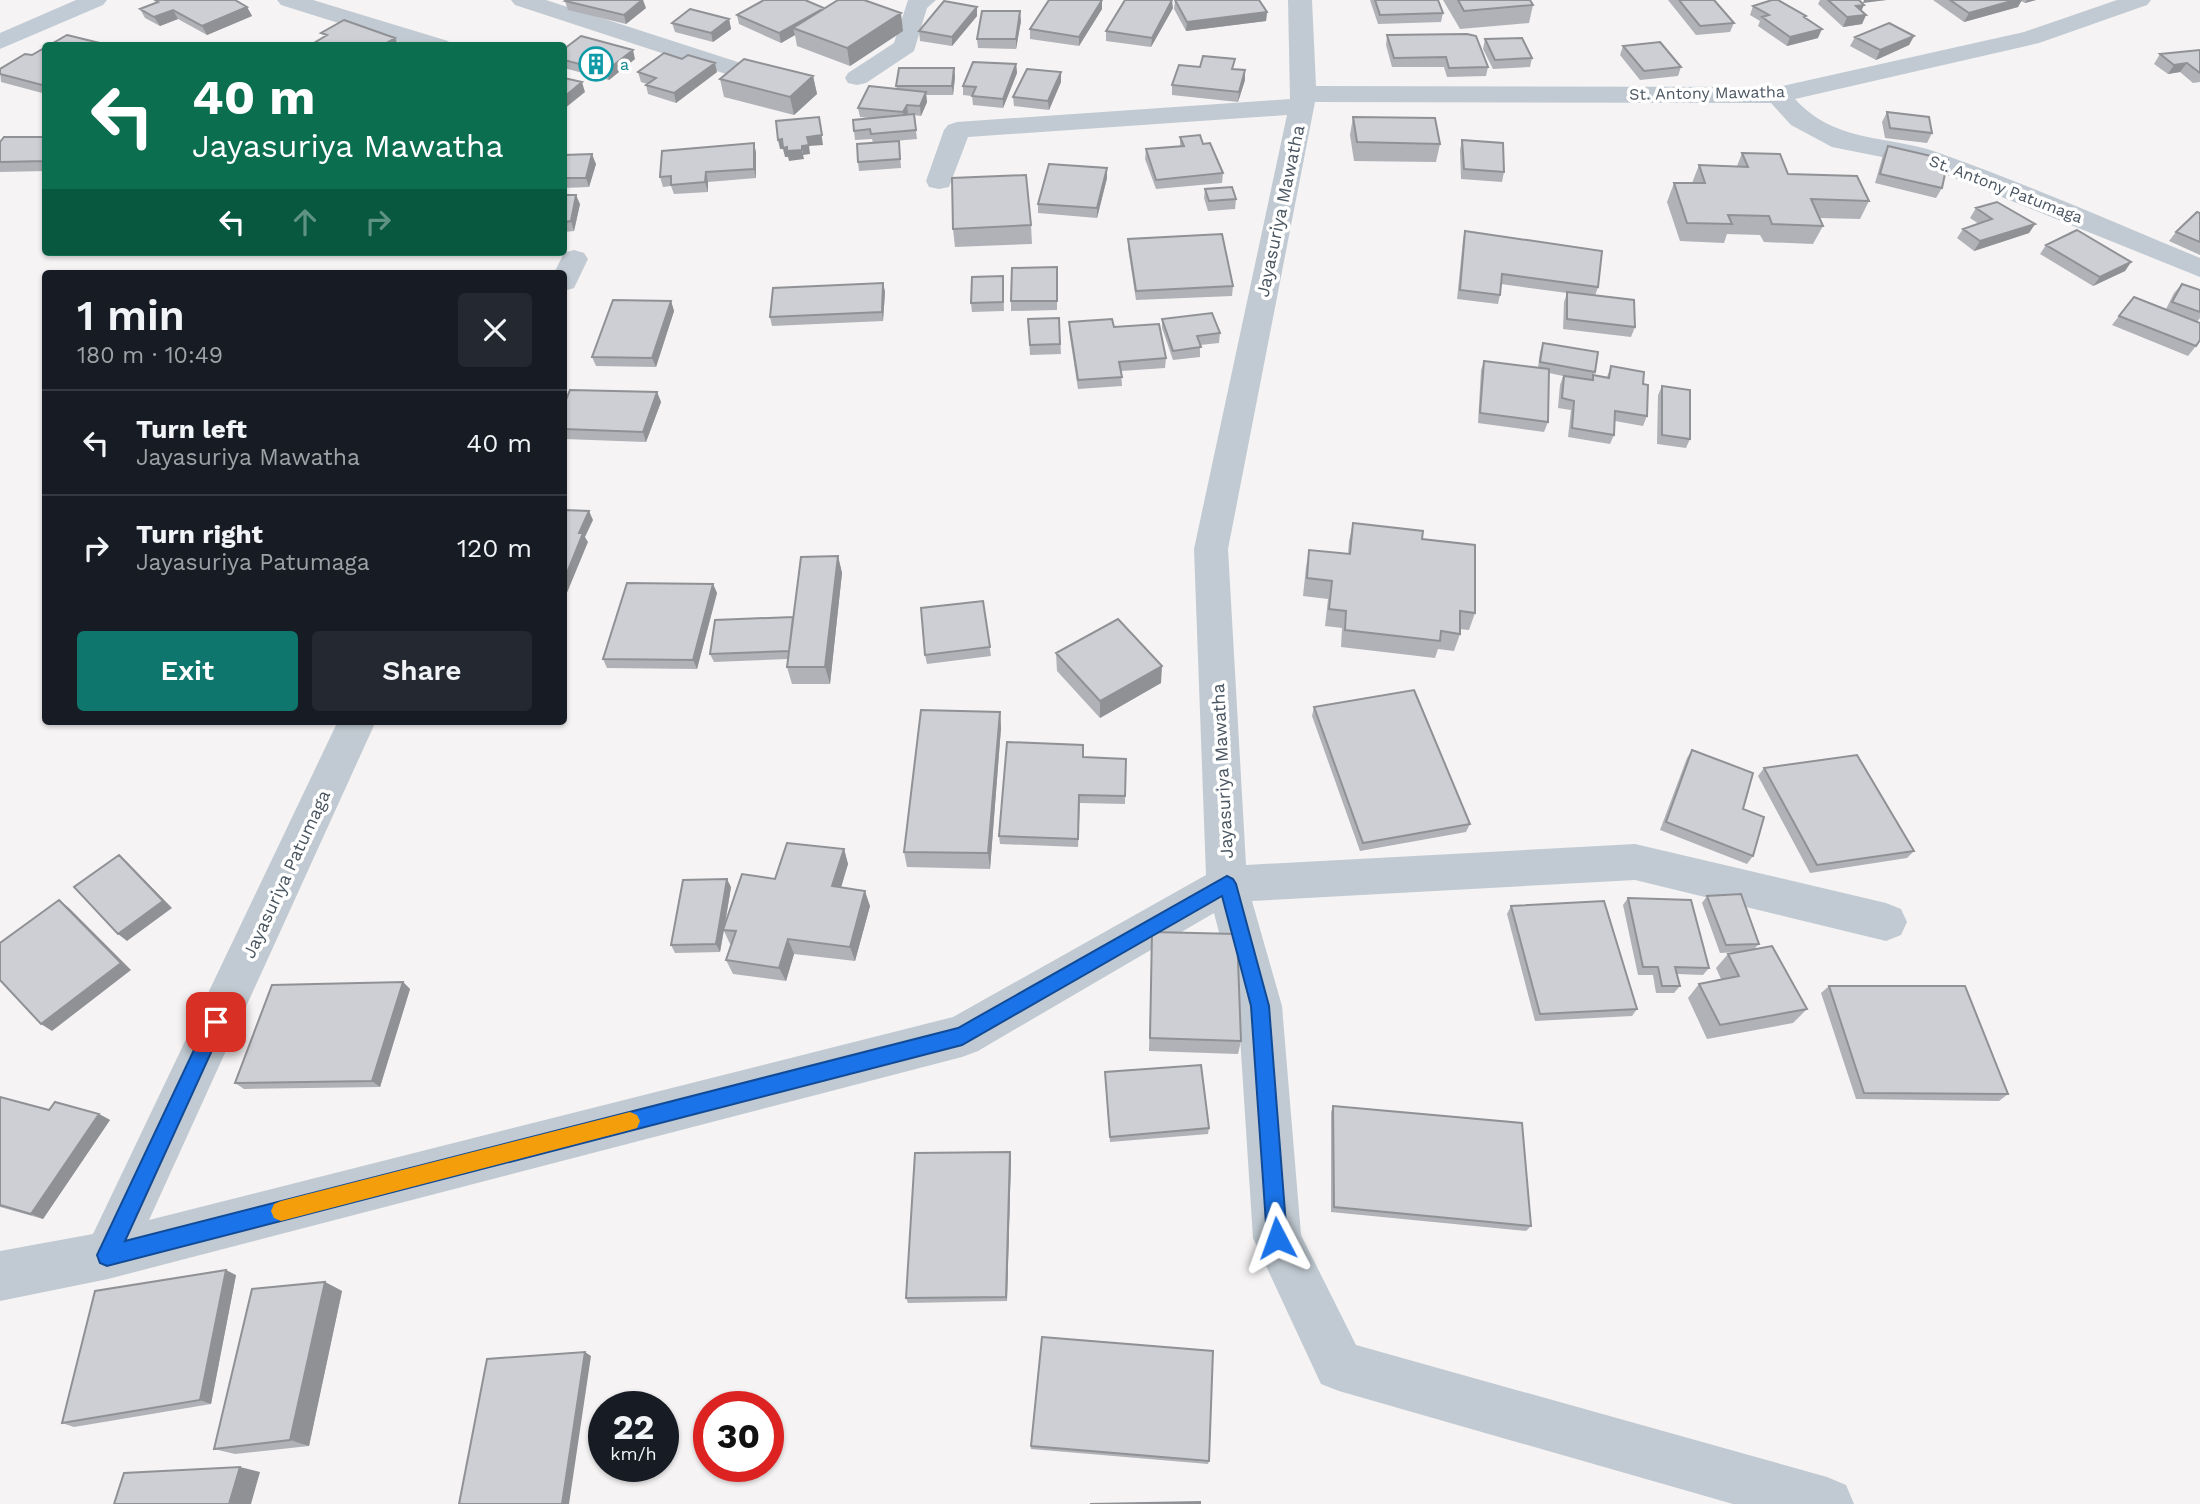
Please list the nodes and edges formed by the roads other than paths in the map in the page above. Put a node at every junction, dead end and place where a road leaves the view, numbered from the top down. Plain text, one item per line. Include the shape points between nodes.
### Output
1 (95, 0) edge
2 (289, 0) edge
3 (523, 0) edge
4 (924, 0) edge
5 (1300, 0) edge
6 (2139, 0) edge
7 (0, 42) edge
8 (426, 42) edge
9 (738, 70) edge
10 (857, 78) dead end
11 (1778, 95) junction
12 (1303, 100) junction
13 (939, 181) dead end
14 (2200, 268) edge
15 (355, 725) edge
16 (1227, 884) junction
17 (1886, 922) dead end
18 (107, 1255) junction
19 (0, 1276) edge
20 (1827, 1504) edge

1 - 7 street
2 - 8 street
3 - 9 street
4 - 10 street via 916,5 905,46
5 - 12 street, Jayasuriya Mawatha
6 - 11 street, St. Antony Mawatha via 2031,38
11 - 12 street, St. Antony Mawatha
11 - 14 street, St. Antony Patumaga via 1800,120 1841,141 1929,158
12 - 13 street, St. Antony Mawatha via 957,130
12 - 16 street, Jayasuriya Mawatha via 1211,549
15 - 18 street, Jayasuriya Patumaga
16 - 17 street via 1636,862
16 - 18 street, Jayasuriya Mawatha via 962,1036
16 - 20 street via 1260,1006 1277,1238 1339,1366
18 - 19 street, Jayasuriya Mawatha

